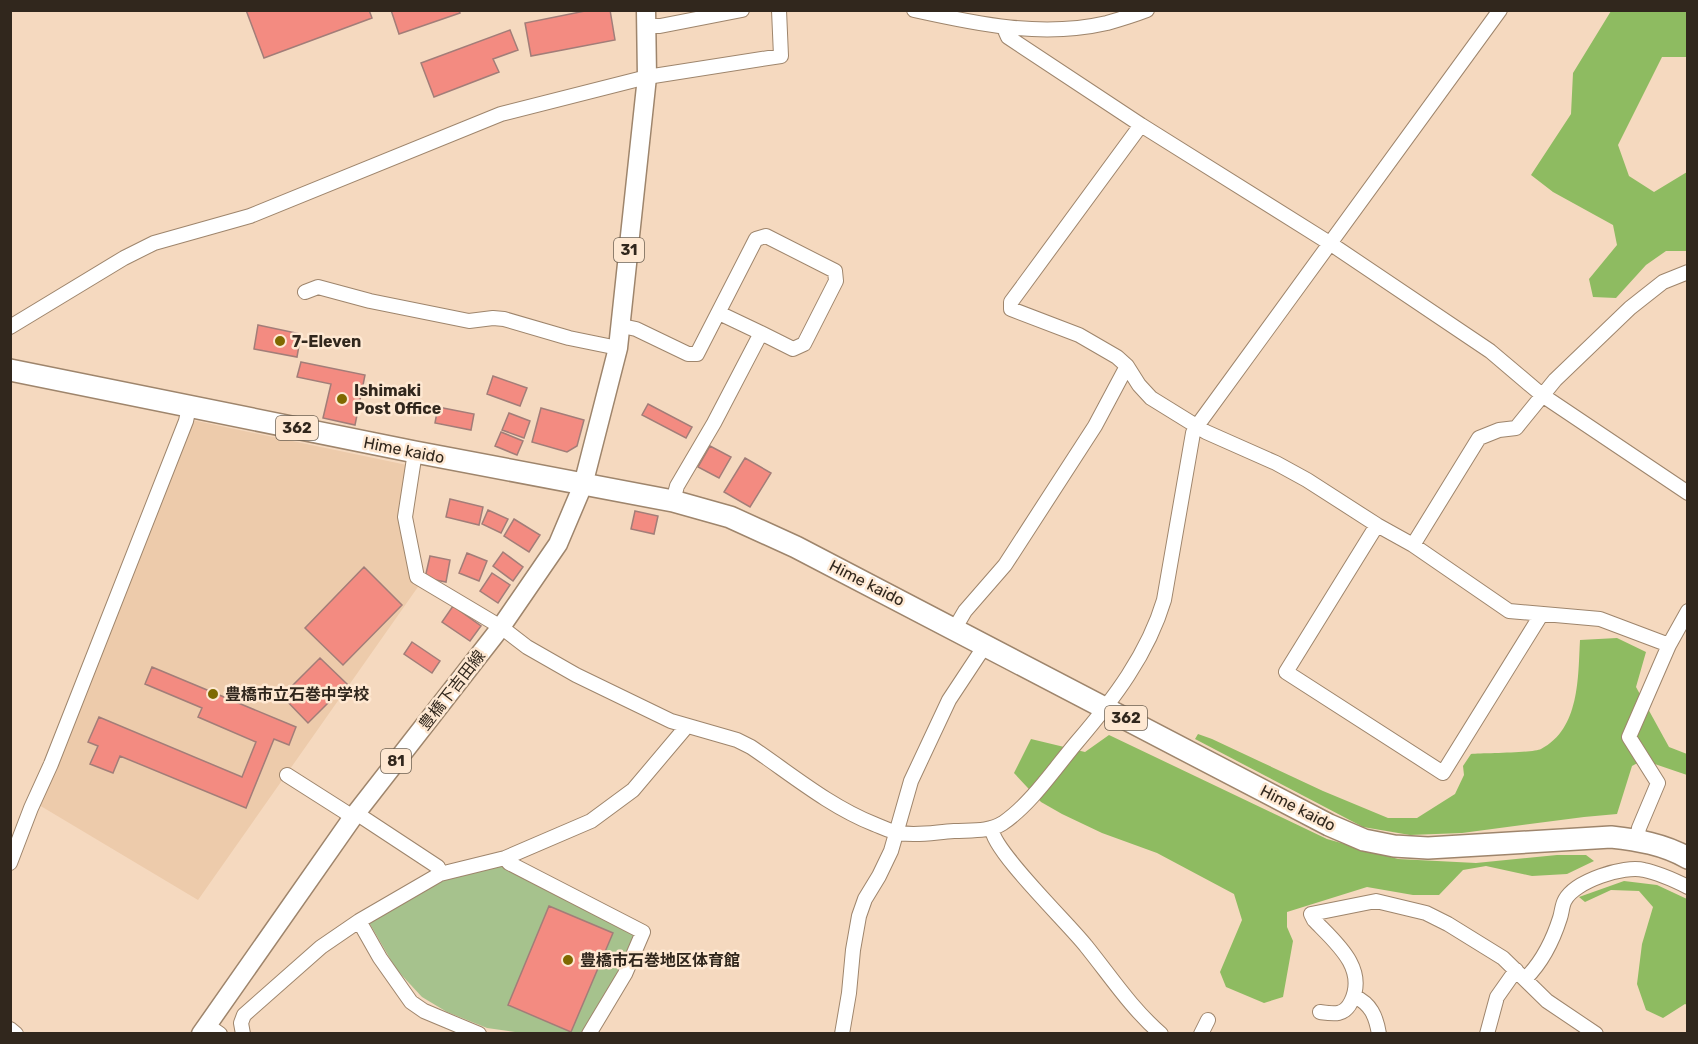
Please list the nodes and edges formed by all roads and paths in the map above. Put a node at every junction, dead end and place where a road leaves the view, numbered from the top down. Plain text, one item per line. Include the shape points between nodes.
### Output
1 (742, 10) edge
2 (779, 10) edge
3 (914, 10) edge
4 (1098, 10) edge
5 (1147, 10) edge
6 (1500, 10) edge
7 (646, 18) edge
8 (1106, 23) junction
9 (1004, 28) junction
10 (647, 76) junction
11 (1141, 125) junction
12 (1331, 244) junction
13 (1688, 272) edge
14 (305, 292) dead end
15 (719, 313) junction
16 (622, 326) junction
17 (10, 327) edge
18 (761, 333) junction
19 (618, 348) junction
20 (1127, 366) junction
21 (10, 370) edge
22 (1542, 395) junction
23 (189, 406) junction
24 (1197, 426) junction
25 (415, 452) junction
26 (583, 485) junction
27 (1688, 493) edge
28 (673, 501) junction
29 (1377, 525) junction
30 (1413, 545) junction
31 (1688, 611) edge
32 (1541, 615) junction
33 (501, 627) junction
34 (955, 628) junction
35 (986, 644) junction
36 (1669, 645) junction
37 (1106, 708) junction
38 (687, 726) junction
39 (287, 775) dead end
40 (355, 815) junction
41 (992, 829) junction
42 (897, 833) junction
43 (1637, 840) junction
44 (505, 858) junction
45 (1688, 858) edge
46 (10, 863) edge
47 (440, 874) junction
48 (1688, 887) edge
49 (359, 921) junction
50 (1521, 974) junction
51 (1354, 996) junction
52 (1320, 1012) dead end
53 (1208, 1020) dead end
54 (446, 1021) junction
55 (10, 1029) edge
56 (209, 1031) edge
57 (1158, 1033) edge
58 (16, 1034) edge
59 (243, 1034) edge
60 (439, 1034) edge
61 (479, 1034) edge
62 (589, 1034) edge
63 (842, 1034) edge
64 (1201, 1034) edge
65 (1379, 1034) edge
66 (1487, 1034) edge
67 (1596, 1034) edge

1 - 7 street via 660,26
2 - 10 street via 781,56
3 - 9 street
4 - 8 street
5 - 8 street
6 - 12 street
7 - 10 main road, 31
8 - 9 street via 1067,28
9 - 11 street via 1008,37
10 - 16 main road, 31
10 - 17 street via 501,114 250,216 154,243
11 - 12 street
11 - 20 street via 1011,302 1011,309 1079,335
12 - 22 street via 1490,351
12 - 24 street
13 - 22 street via 1663,282 1630,308
14 - 19 street via 318,287 469,321 504,319
15 - 16 street via 697,354 688,354
15 - 18 street
15 - 18 street via 756,239 766,236 835,271 836,280 804,344 794,349
16 - 19 main road, 31
18 - 28 street via 677,486
19 - 26 main road, 31
20 - 24 street via 1151,398
20 - 34 street via 1095,426 1005,565
21 - 23 highway, Hime kaido / 362
22 - 27 street
22 - 30 street via 1516,428 1479,438
23 - 25 highway, Hime kaido / 362
23 - 46 street
24 - 29 street via 1307,480
24 - 37 street via 1158,621
25 - 26 highway, Hime kaido / 362
25 - 33 street via 405,517 417,577
26 - 28 highway, Hime kaido / 362
26 - 33 main road, 豊橋下吉田線 / 81 via 558,544
28 - 34 highway, Hime kaido / 362 via 730,517
29 - 30 street
29 - 32 street via 1286,672 1443,773
30 - 32 street via 1509,610
31 - 36 street
32 - 36 street via 1600,619
33 - 38 street via 527,648 576,675
33 - 40 main road, 豊橋下吉田線 / 81
34 - 35 highway, Hime kaido / 362
35 - 37 highway, Hime kaido / 362
35 - 42 street via 949,700 911,781
36 - 43 street via 1629,736 1658,783
37 - 41 street via 1031,797
37 - 43 highway, Hime kaido / 362 via 1364,840 1428,848 1579,837
38 - 42 street via 751,747 832,803
38 - 44 street via 633,790 591,821
39 - 40 street
40 - 47 street via 438,867
40 - 56 main road, 豊橋下吉田線 / 81
41 - 42 street
41 - 57 street via 998,846
42 - 63 street via 859,916
43 - 45 highway, Hime kaido / 362
44 - 47 street
44 - 62 street via 643,932 625,974
47 - 49 street
48 - 50 street via 1643,869 1628,868 1583,883 1564,901 1550,944 1535,969
49 - 54 street via 411,1002
49 - 59 street via 321,947 244,1015
50 - 51 street via 1503,958 1448,924 1399,905 1376,901 1311,914 1353,966 1357,977
50 - 66 street via 1497,997
50 - 67 street via 1547,1001
51 - 52 street via 1347,1010 1338,1015
51 - 65 street via 1372,1010
53 - 64 street
54 - 60 street
54 - 61 street
55 - 58 street

